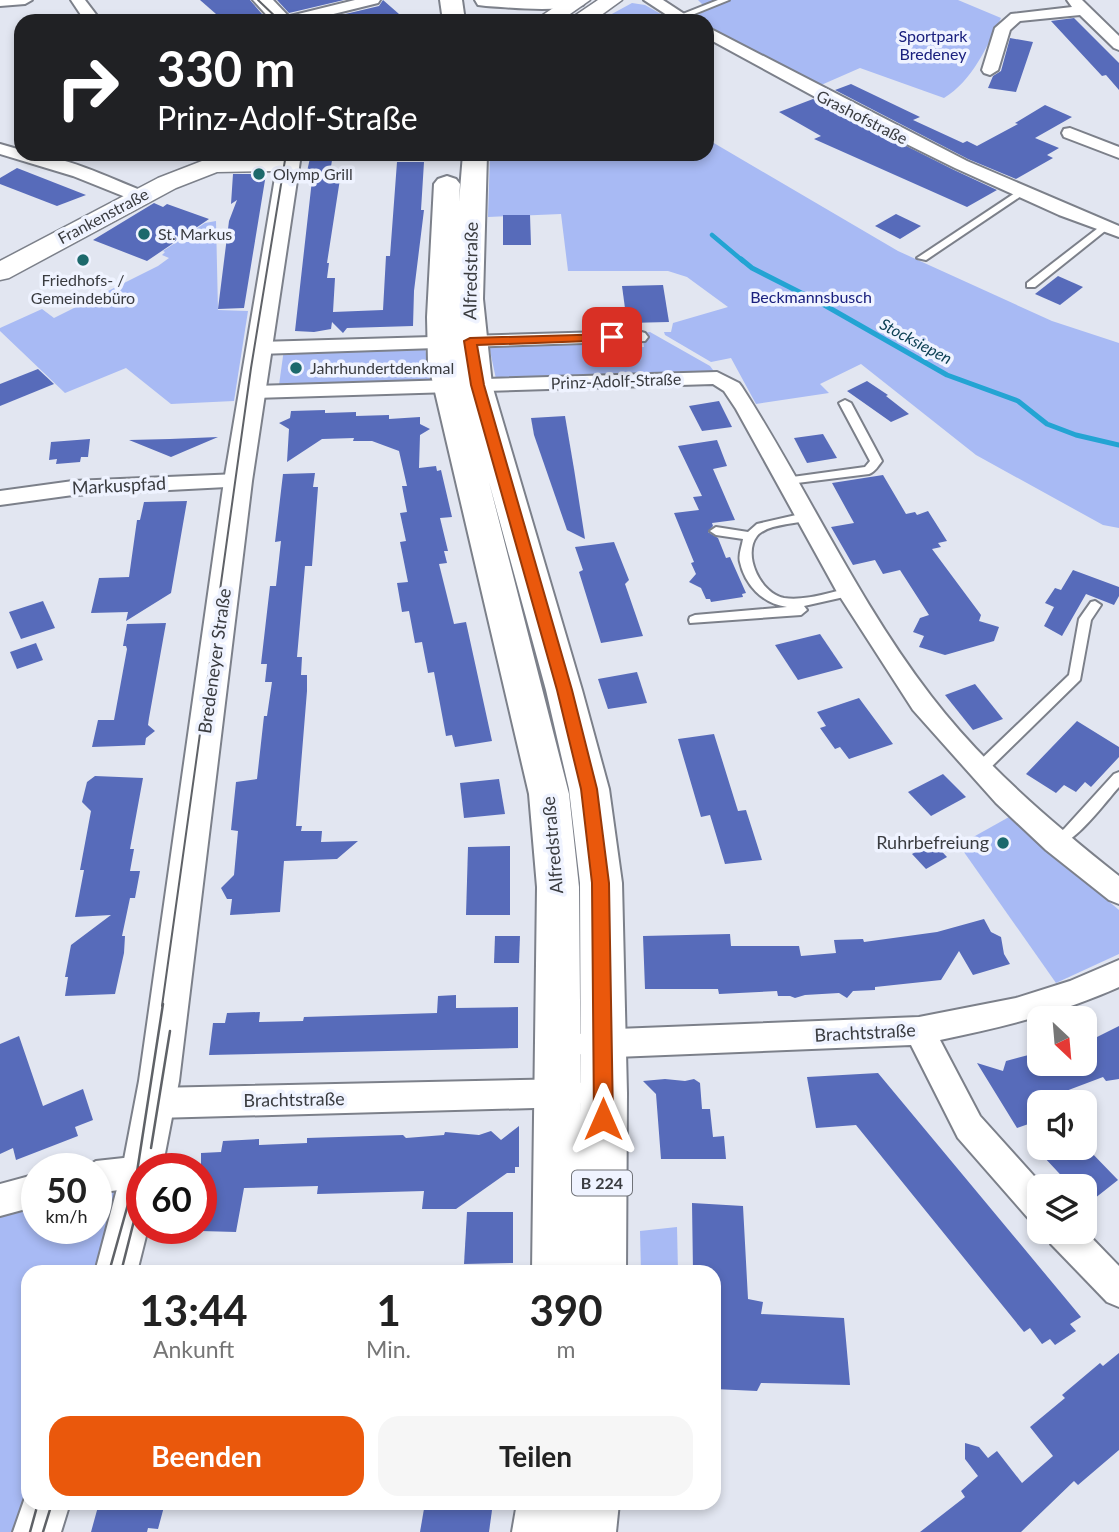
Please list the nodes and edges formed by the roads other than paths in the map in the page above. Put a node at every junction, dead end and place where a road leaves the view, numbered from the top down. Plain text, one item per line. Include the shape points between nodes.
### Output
1 (25, 0) edge
2 (262, 0) edge
3 (373, 0) edge
4 (485, 0) edge
5 (578, 0) edge
6 (612, 0) edge
7 (725, 0) edge
8 (662, 1) edge
9 (0, 2) edge
10 (1079, 5) edge
11 (277, 14) edge
12 (314, 14) edge
13 (556, 14) edge
14 (589, 14) edge
15 (677, 14) edge
16 (694, 14) edge
17 (714, 36) edge
18 (1119, 45) edge
19 (990, 70) dead end
20 (1070, 133) dead end
21 (1119, 153) edge
22 (39, 161) edge
23 (221, 161) edge
24 (252, 161) edge
25 (289, 161) edge
26 (449, 161) edge
27 (474, 161) edge
28 (1021, 192) junction
29 (139, 197) junction
30 (1112, 229) edge
31 (922, 258) dead end
32 (0, 272) edge
33 (1031, 285) dead end
34 (638, 337) dead end
35 (456, 342) junction
36 (259, 348) junction
37 (463, 386) junction
38 (253, 392) junction
39 (845, 403) dead end
40 (238, 481) junction
41 (785, 482) junction
42 (0, 498) edge
43 (805, 517) junction
44 (716, 531) dead end
45 (750, 536) junction
46 (851, 596) junction
47 (1095, 605) dead end
48 (695, 620) dead end
49 (979, 770) junction
50 (1119, 778) edge
51 (1056, 842) junction
52 (1119, 892) edge
53 (1119, 972) edge
54 (919, 1031) junction
55 (603, 1044) junction
56 (558, 1045) junction
57 (581, 1093) junction
58 (155, 1103) junction
59 (145, 1153) edge
60 (1027, 1192) edge
61 (21, 1194) edge
62 (0, 1200) edge
63 (126, 1233) edge
64 (1075, 1244) edge
65 (118, 1265) edge
66 (558, 1265) edge
67 (600, 1265) edge
68 (1119, 1290) edge
69 (44, 1510) edge
70 (543, 1510) edge
71 (591, 1510) edge
72 (37, 1532) edge
73 (540, 1532) edge
74 (588, 1532) edge

1 - 9 street
2 - 11 street
3 - 12 street
4 - 5 main road
5 - 13 main road
6 - 14 main road
7 - 16 lane
8 - 15 street
10 - 18 street
10 - 19 street via 1016,17 1003,28
17 - 28 street, Grashofstraße via 850,111
20 - 21 street
22 - 29 street
23 - 29 main road, Frankenstraße
24 - 25 main road, Frankenstraße
25 - 36 street, Bredeneyer Straße
26 - 35 main road, Alfredstraße / B 224
27 - 35 main road, Alfredstraße / B 224
28 - 30 street, Grashofstraße
28 - 31 lane
29 - 32 main road, Frankenstraße
30 - 33 lane, Grashofstraße
34 - 35 street
35 - 36 street
35 - 37 main road, Alfredstraße / B 224
36 - 38 street, Bredeneyer Straße
37 - 38 street, Prinz-Adolf-Straße
37 - 41 street, Prinz-Adolf-Straße via 717,379 727,382 746,409
37 - 55 main road, Alfredstraße / B 224 via 561,677 589,789 601,883
37 - 56 main road, Alfredstraße / B 224 via 549,794 558,887
38 - 40 street, Bredeneyer Straße
39 - 41 lane via 876,461 869,470
40 - 42 street, Markuspfad via 73,488
40 - 58 street, Bredeneyer Straße
41 - 43 street
43 - 45 lane via 761,527
43 - 46 street
44 - 45 lane
45 - 46 lane via 745,560 766,596 785,604
46 - 48 lane via 787,613
46 - 49 street via 922,703
47 - 49 lane via 1085,619 1075,677
49 - 51 street
50 - 51 lane
51 - 52 street
53 - 54 street, Brachtstraße via 1016,1011
54 - 55 street, Brachtstraße
54 - 60 street via 969,1127
55 - 56 street
55 - 57 main road, Alfredstraße / B 224
56 - 57 main road, Alfredstraße / B 224
57 - 58 street, Brachtstraße
57 - 66 main road, Alfredstraße / B 224
57 - 67 main road, Alfredstraße / B 224
58 - 59 street, Bredeneyer Straße
61 - 62 street
63 - 65 street, Bredeneyer Straße
64 - 68 street
69 - 72 street
70 - 73 main road
71 - 74 main road

